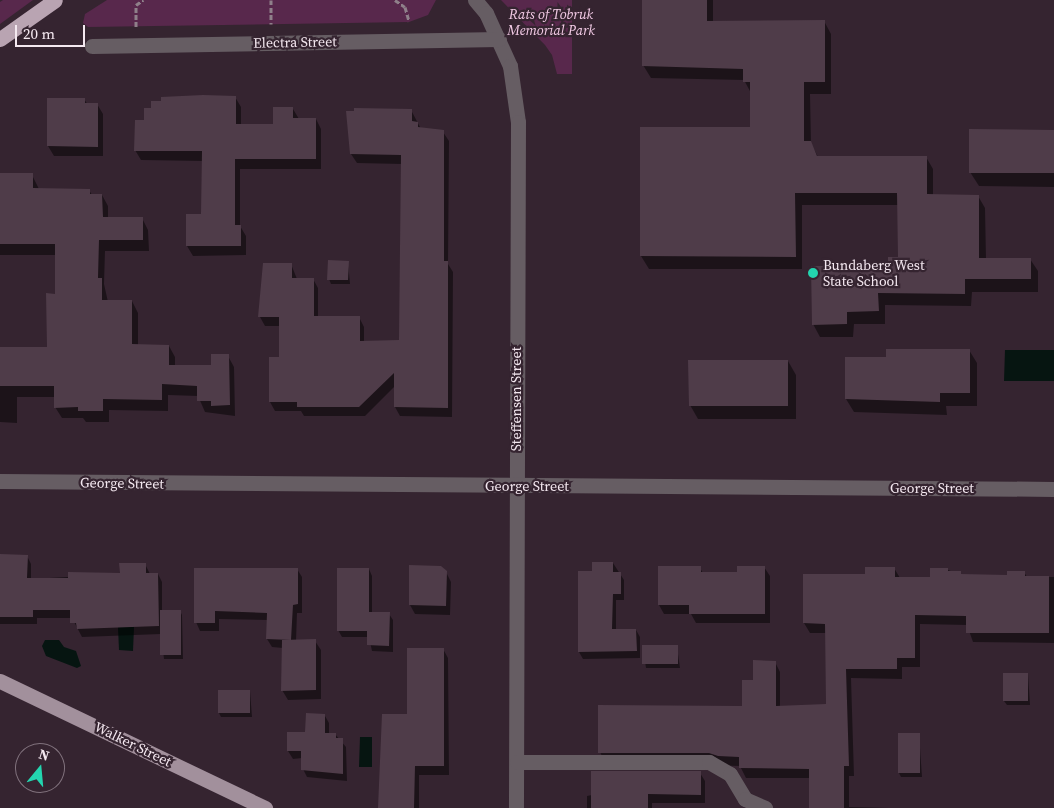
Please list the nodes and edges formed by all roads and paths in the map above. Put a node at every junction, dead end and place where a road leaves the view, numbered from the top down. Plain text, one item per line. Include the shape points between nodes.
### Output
1 (55, 0) edge
2 (143, 0) edge
3 (271, 0) edge
4 (395, 0) edge
5 (475, 0) edge
6 (0, 39) edge
7 (499, 39) junction
8 (410, 40) junction
9 (271, 43) junction
10 (92, 46) dead end
11 (137, 46) junction
12 (0, 481) edge
13 (516, 486) junction
14 (1054, 489) edge
15 (0, 681) edge
16 (517, 762) junction
17 (265, 808) edge
18 (516, 808) edge
19 (765, 808) edge

1 - 6 highway
2 - 11 path via 136,5
3 - 9 path
4 - 8 path via 405,7
5 - 7 street, Steffensen Street
7 - 8 street, Electra Street
7 - 13 street, Steffensen Street via 510,66 518,122
8 - 9 street, Electra Street
9 - 11 street, Electra Street
10 - 11 street, Electra Street
12 - 13 street, George Street
13 - 14 street, George Street
13 - 16 street, Steffensen Street
15 - 17 main road, Walker Street
16 - 18 street, Steffensen Street
16 - 19 street via 709,762 730,774 745,799

